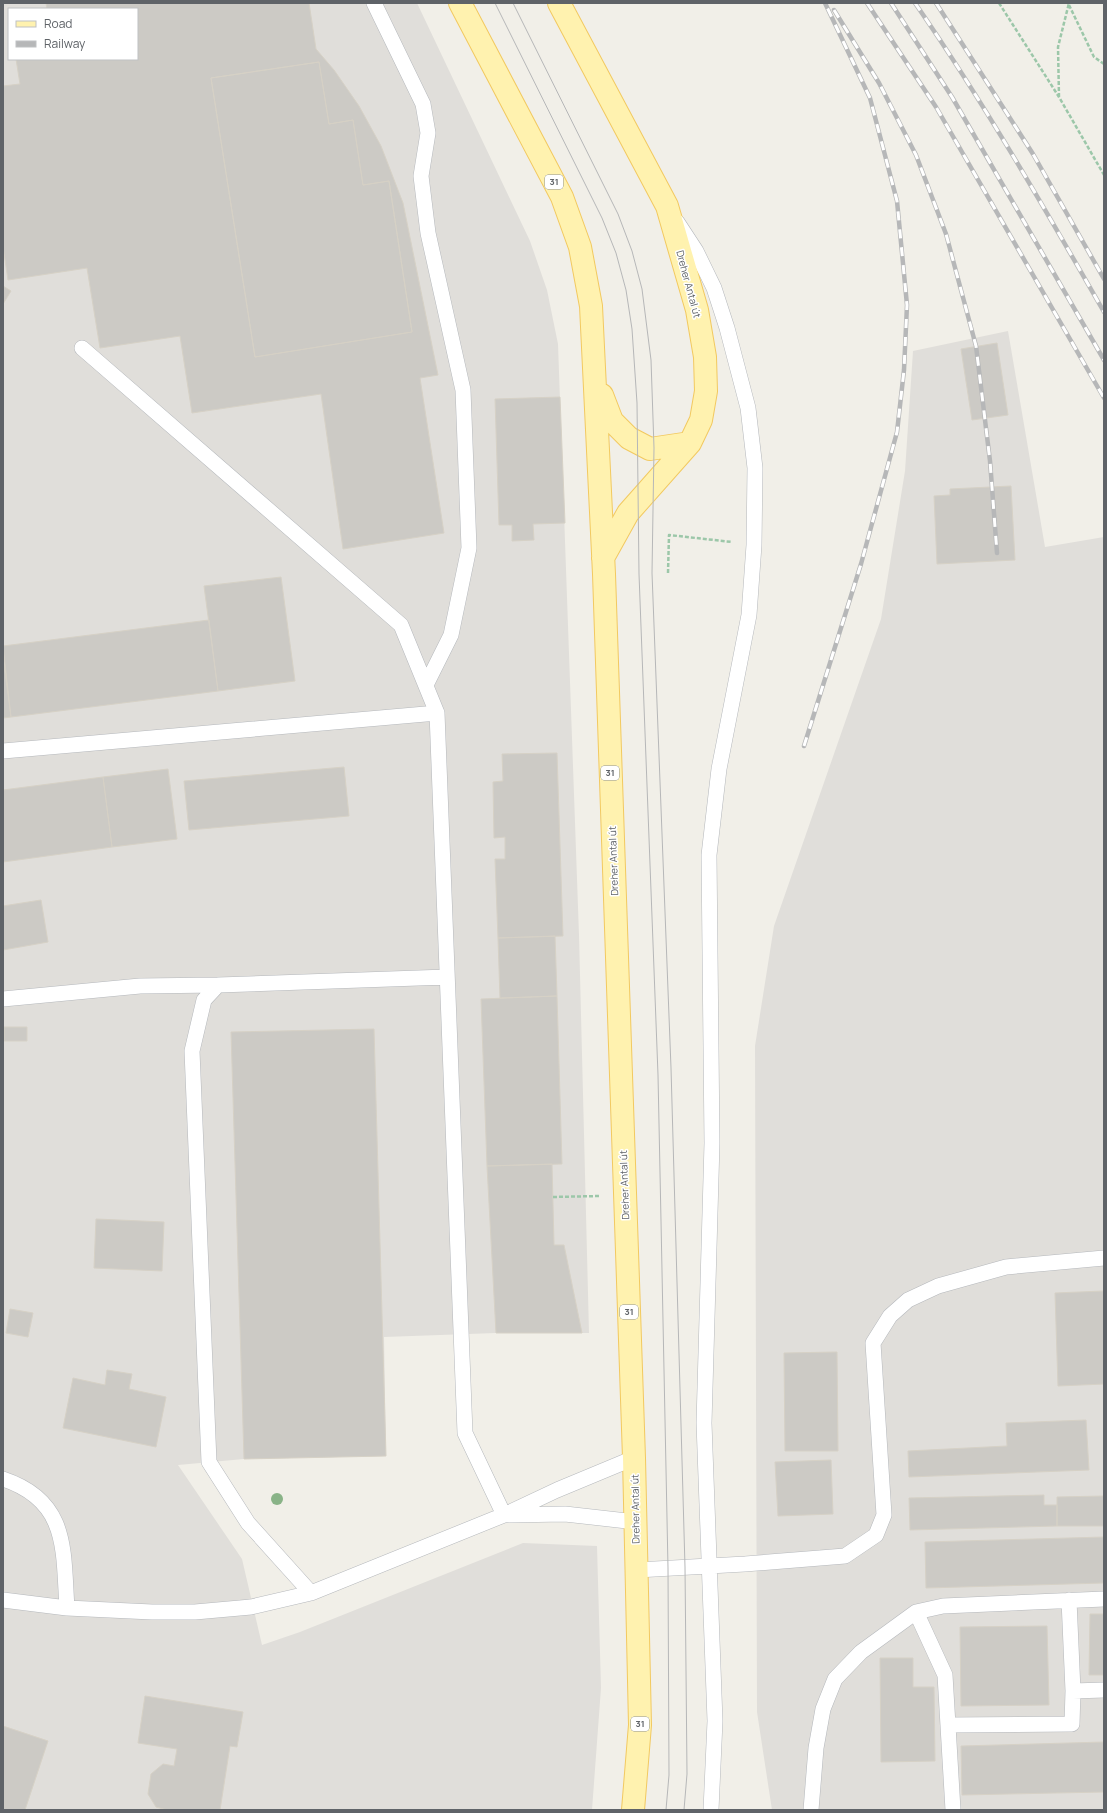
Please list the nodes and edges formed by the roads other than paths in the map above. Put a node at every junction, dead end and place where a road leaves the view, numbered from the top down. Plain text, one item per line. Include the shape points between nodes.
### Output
1 (374, 3) edge
2 (460, 3) edge
3 (559, 3) edge
4 (667, 206) junction
5 (82, 348) dead end
6 (596, 379) junction
7 (690, 443) junction
8 (603, 559) junction
9 (426, 685) junction
10 (437, 713) junction
11 (3, 750) edge
12 (446, 978) junction
13 (218, 985) junction
14 (3, 998) edge
15 (1104, 1258) edge
16 (634, 1458) junction
17 (3, 1479) edge
18 (504, 1515) junction
19 (636, 1522) junction
20 (709, 1566) junction
21 (637, 1570) junction
22 (311, 1593) junction
23 (1104, 1598) edge
24 (3, 1600) edge
25 (1069, 1600) junction
26 (67, 1608) junction
27 (916, 1612) junction
28 (1104, 1690) edge
29 (1073, 1691) junction
30 (948, 1725) junction
31 (633, 1810) edge
32 (711, 1810) edge
33 (812, 1810) edge
34 (953, 1810) edge

1 - 9 lane via 423,104 428,133 421,176 428,233 463,390 469,548 451,634
2 - 6 main road, Dreher Antal út / 31 via 562,197 580,247 591,306
3 - 4 main road, Dreher Antal út
4 - 7 main road, Dreher Antal út via 697,310 705,357 706,391 701,420
4 - 20 lane via 696,251 714,288 745,394 755,468 754,545 749,615 719,769 709,855 712,1143 704,1423
5 - 9 lane via 401,625
6 - 7 main road via 612,421 629,438 650,449
6 - 8 main road, Dreher Antal út / 31
7 - 8 main road, Dreher Antal út via 628,513
8 - 16 main road, Dreher Antal út / 31
9 - 10 lane
10 - 11 lane
10 - 12 lane
12 - 13 lane
12 - 18 lane via 465,1433
13 - 14 lane via 140,986
13 - 22 lane via 204,1000 192,1051 209,1462 248,1523
15 - 20 lane via 1006,1267 938,1286 908,1300 890,1316 873,1343 884,1515 876,1535 845,1556
16 - 18 lane
16 - 19 main road, Dreher Antal út / 31
17 - 26 lane via 22,1485 37,1495 48,1508 62,1545
18 - 19 lane via 565,1514
18 - 22 lane
19 - 21 main road, Dreher Antal út / 31
20 - 21 lane
20 - 32 lane via 715,1721
21 - 31 main road, Dreher Antal út / 31 via 640,1726
22 - 26 lane via 250,1607 195,1612
23 - 25 lane
24 - 26 lane
25 - 27 lane via 943,1606
25 - 29 lane
27 - 30 lane via 945,1675
27 - 33 lane via 861,1652 835,1679 823,1709 816,1748
28 - 29 lane
29 - 30 lane via 1072,1724
30 - 34 lane

